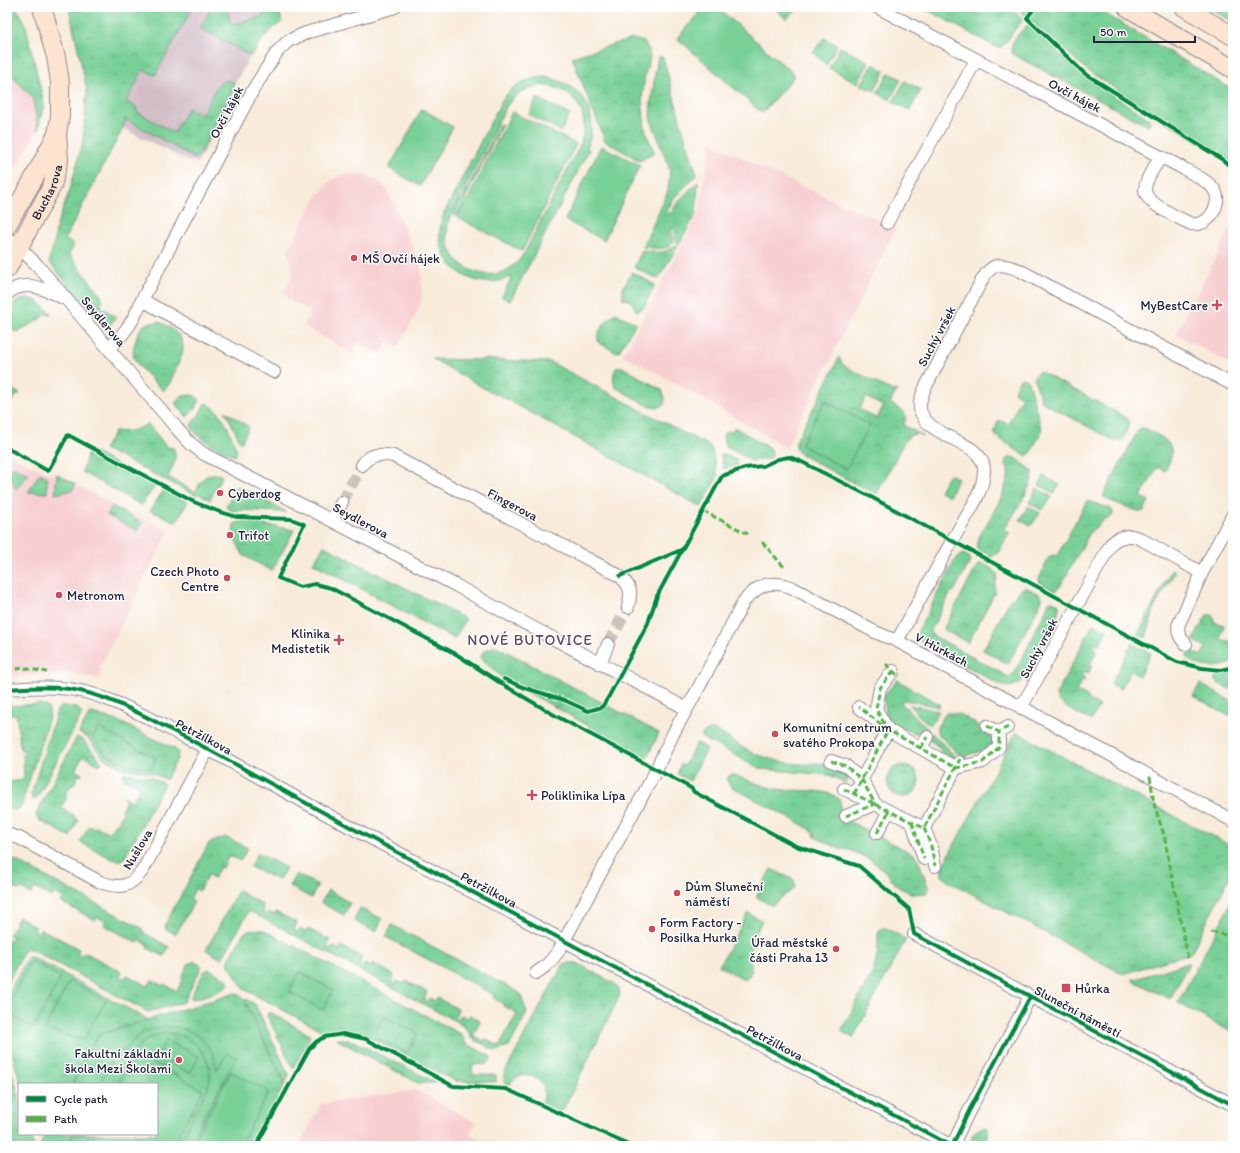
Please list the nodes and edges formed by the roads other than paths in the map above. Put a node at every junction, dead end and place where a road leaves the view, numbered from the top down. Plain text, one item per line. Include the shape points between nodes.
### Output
1 (42, 7) edge
2 (395, 7) edge
3 (877, 7) edge
4 (1127, 7) edge
5 (1184, 7) edge
6 (1233, 36) edge
7 (976, 60) junction
8 (1233, 69) edge
9 (56, 134) junction
10 (1161, 157) junction
11 (887, 223) dead end
12 (7, 225) edge
13 (13, 242) edge
14 (7, 269) edge
15 (7, 294) edge
16 (67, 299) junction
17 (142, 300) junction
18 (109, 348) junction
19 (274, 372) dead end
20 (1233, 385) edge
21 (362, 465) tunnel mouth
22 (342, 502) tunnel mouth
23 (1233, 514) edge
24 (332, 520) junction
25 (1202, 573) junction
26 (628, 607) tunnel mouth
27 (897, 641) junction
28 (608, 644) tunnel mouth
29 (1186, 644) dead end
30 (600, 664) junction
31 (893, 671) dead end
32 (7, 689) edge
33 (859, 707) dead end
34 (1022, 708) junction
35 (687, 709) junction
36 (987, 726) dead end
37 (888, 730) junction
38 (927, 737) dead end
39 (921, 748) junction
40 (208, 749) junction
41 (831, 761) dead end
42 (958, 763) junction
43 (862, 780) junction
44 (875, 804) junction
45 (889, 811) junction
46 (846, 816) dead end
47 (1233, 821) edge
48 (912, 822) junction
49 (924, 828) junction
50 (877, 833) dead end
51 (7, 834) edge
52 (924, 859) dead end
53 (936, 866) dead end
54 (914, 934) dead end
55 (564, 940) junction
56 (536, 973) dead end
57 (1030, 997) junction
58 (1233, 1105) edge
59 (952, 1146) edge

1 - 9 main road, Bucharova via 60,82 60,116
2 - 17 street, Ovčí hájek via 306,33 288,41 277,52 254,88
3 - 7 street, Ovčí hájek
4 - 8 main road
5 - 6 main road
7 - 10 street, Ovčí hájek
7 - 11 street
9 - 12 main road, Bucharova
9 - 13 main road, Bucharova via 59,159 52,186
10 - 10 street, Ovčí hájek via 1205,180 1215,189 1216,208 1207,220 1197,225 1191,224 1147,197 1146,186
13 - 14 main road, Bucharova
13 - 16 street, Seydlerova
15 - 16 street, Seydlerova via 20,287 36,286
16 - 18 street, Seydlerova
17 - 18 street, Ovčí hájek via 129,327
17 - 19 street
18 - 24 street, Seydlerova via 190,443 204,454
20 - 27 street, Suchý vršek via 1018,270 1006,265 989,270 925,388 920,404 922,415 929,424 969,447 982,460 982,485
21 - 26 street, Fingerova via 370,456 393,456 620,576 628,584 631,595
22 - 24 street
23 - 25 street
24 - 30 street, Seydlerova
25 - 29 street via 1178,626 1178,634
25 - 34 street, Suchý vršek via 1138,538 1127,536 1117,539 1107,551
27 - 34 street, V Hůrkách
27 - 35 street, V Hůrkách via 791,587 772,583 765,585 751,593 744,601
28 - 30 street
30 - 35 street, Seydlerova
31 - 37 street via 880,688 876,709
32 - 40 street, Petržílkova via 50,686 100,696
33 - 37 street
34 - 47 street, V Hůrkách
35 - 55 street
36 - 42 street via 1003,729 999,747 983,762
37 - 39 street
37 - 43 street
38 - 39 street
39 - 42 street
40 - 51 street, Nušlova via 143,870 127,885 121,887 100,882
40 - 55 street, Petržílkova
41 - 43 street via 846,766
42 - 49 street
43 - 44 street
43 - 44 street via 849,792
44 - 45 street
44 - 46 street
45 - 48 street
45 - 50 street
48 - 49 street
48 - 52 street
49 - 53 street
54 - 57 street, Sluneční náměstí
55 - 56 street via 547,965
55 - 59 street, Petržílkova
57 - 58 street, Sluneční náměstí
57 - 59 street, Petržílkova

